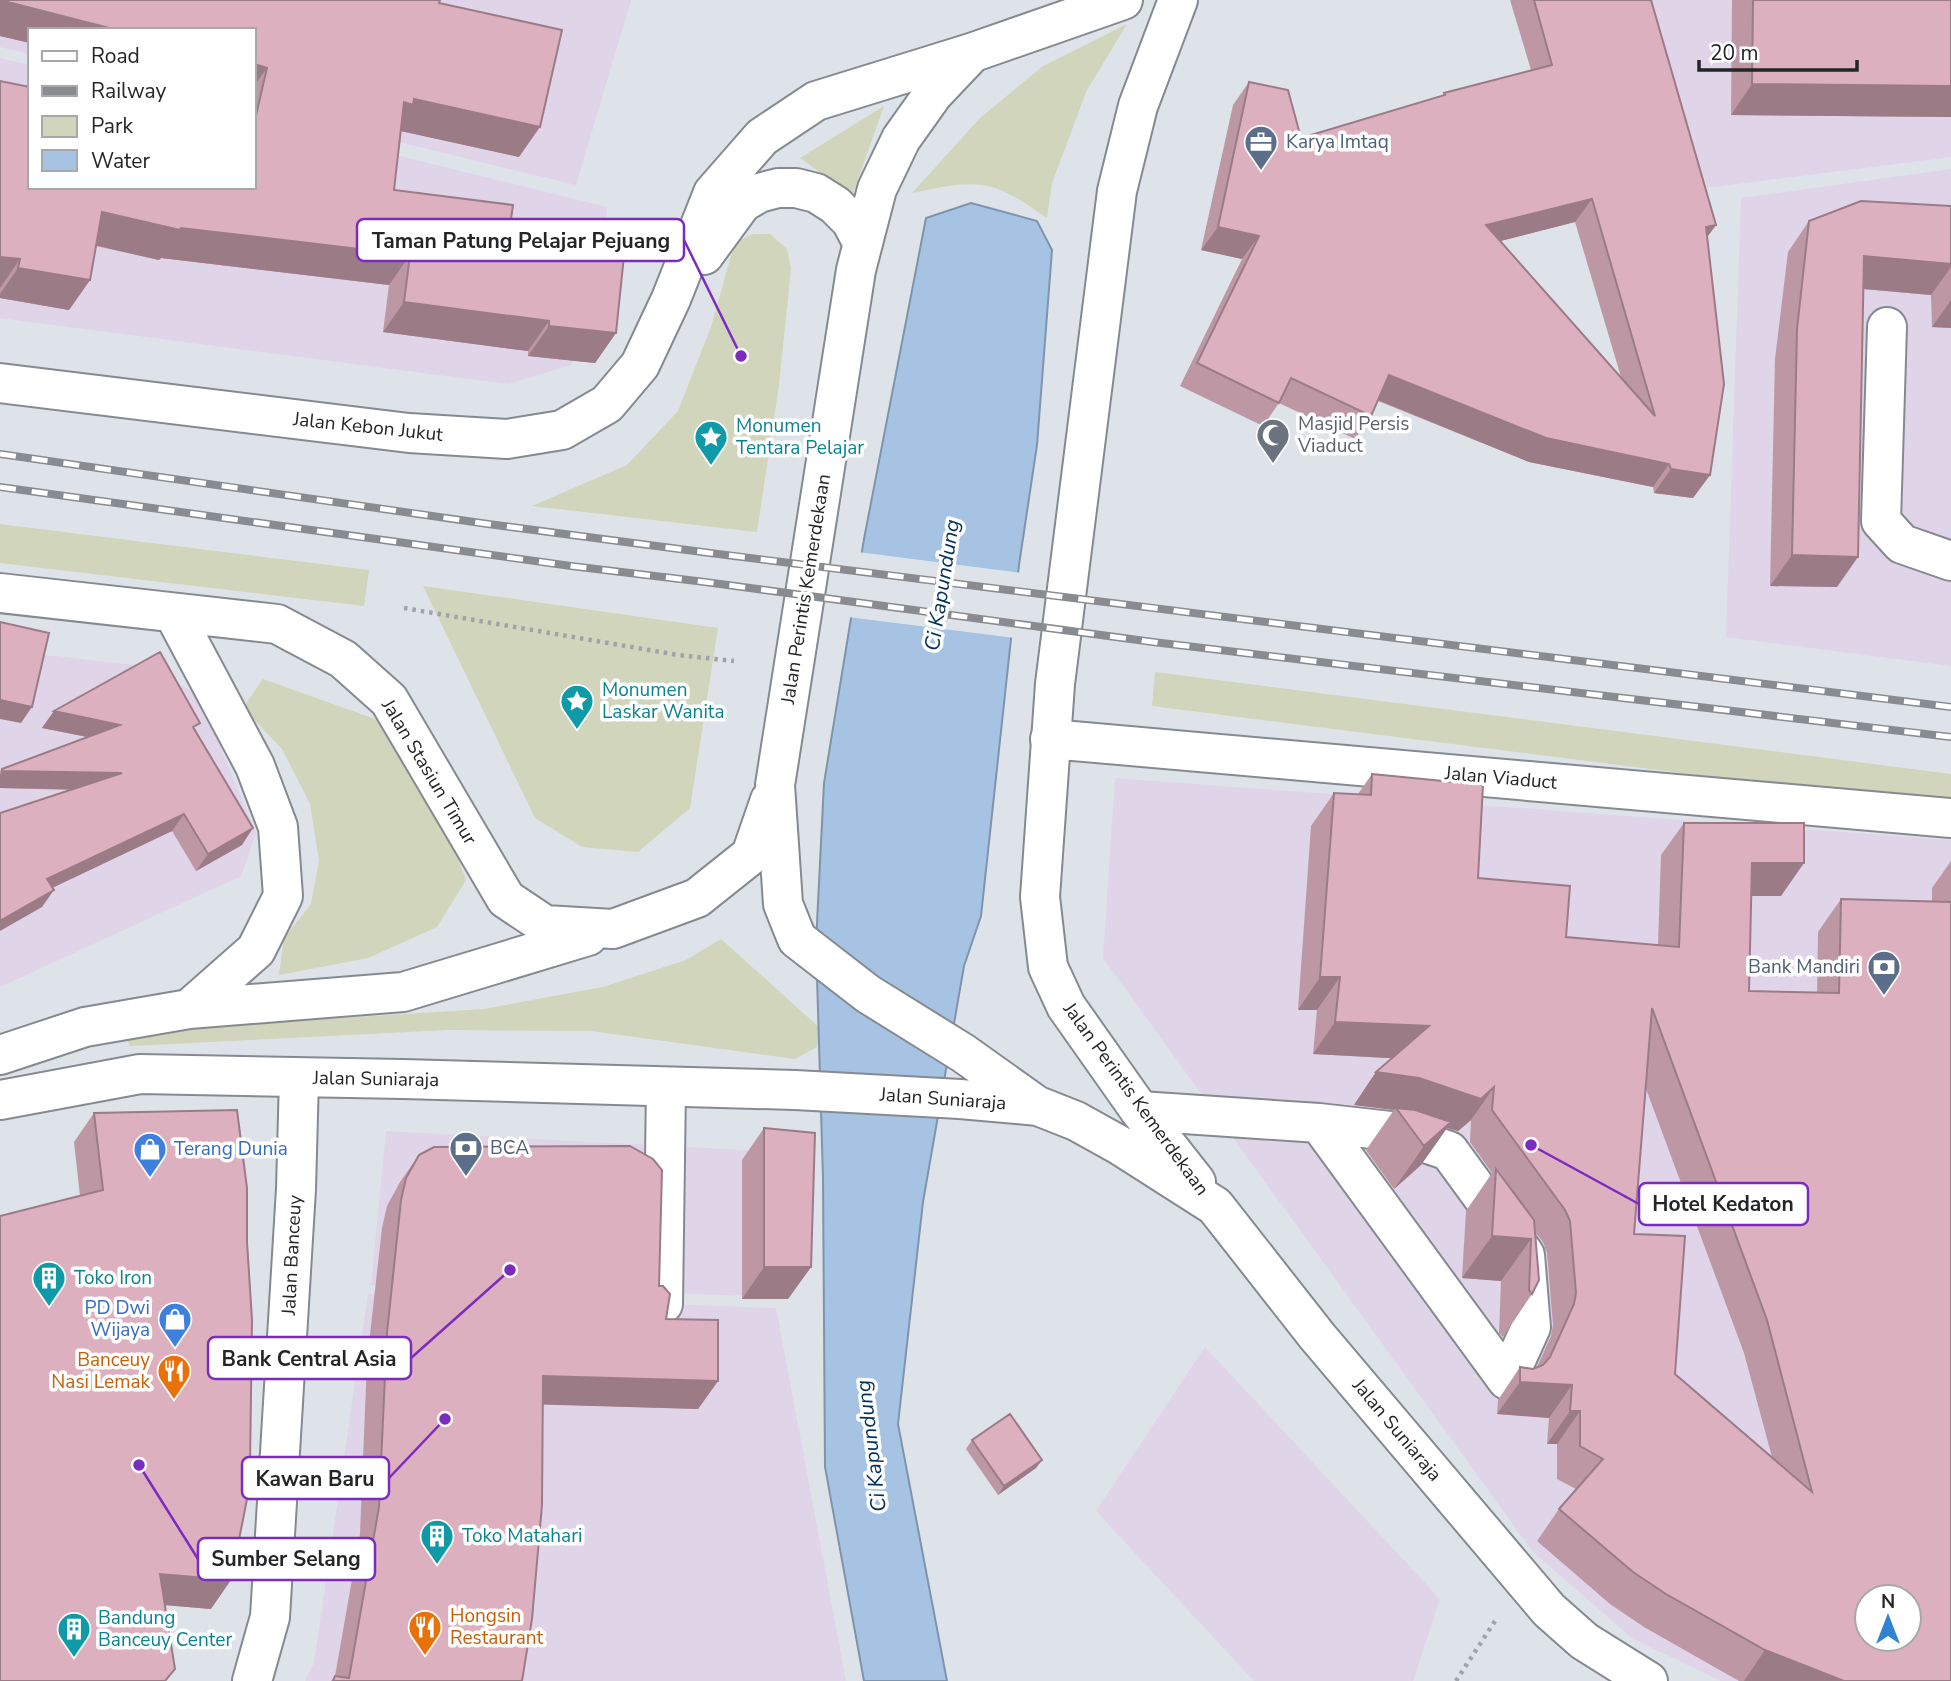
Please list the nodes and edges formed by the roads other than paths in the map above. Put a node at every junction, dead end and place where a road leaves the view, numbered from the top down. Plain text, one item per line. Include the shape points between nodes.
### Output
1 (1123, 0) edge
2 (1178, 0) edge
3 (971, 53) junction
4 (862, 242) junction
5 (671, 299) junction
6 (1887, 327) dead end
7 (0, 383) edge
8 (1951, 561) edge
9 (0, 593) edge
10 (174, 614) junction
11 (1050, 739) junction
12 (775, 785) junction
13 (1951, 818) edge
14 (613, 929) junction
15 (189, 1009) junction
16 (0, 1055) edge
17 (299, 1078) junction
18 (666, 1087) junction
19 (0, 1100) edge
20 (1038, 1106) junction
21 (1140, 1111) junction
22 (1319, 1123) junction
23 (1215, 1206) junction
24 (663, 1304) edge
25 (252, 1681) edge
26 (1648, 1681) edge

1 - 3 main road, Jalan Perintis Kemerdekaan
2 - 11 main road, Jalan Perintis Kemerdekaan via 1138,106 1117,191
3 - 4 main road, Jalan Perintis Kemerdekaan via 933,94 901,139 877,189
3 - 5 main road, Jalan Kebon Jukut via 816,101 762,137 713,193
4 - 5 main road, Jalan Kebon Jukut via 835,205 816,193 796,188 759,193 742,203
4 - 12 main road, Jalan Perintis Kemerdekaan
5 - 7 main road, Jalan Kebon Jukut via 640,365 607,404 562,430 507,439 409,433
6 - 8 main road via 1881,521 1902,544
9 - 10 main road, Jalan Stasiun Timur
10 - 14 main road, Jalan Stasiun Timur via 276,624 343,659 388,699 506,899 545,925
10 - 15 main road via 255,766 278,827 283,896 256,950
11 - 13 main road, Jalan Viaduct
11 - 21 main road, Jalan Perintis Kemerdekaan via 1040,897 1048,967 1066,1006
12 - 14 main road, Jalan Stasiun Timur via 751,855 696,898
12 - 20 main road, Jalan Perintis Kemerdekaan via 783,904 797,939 868,994 964,1053
14 - 15 main road via 402,992
15 - 16 main road via 85,1027
17 - 18 main road, Jalan Suniaraja
17 - 19 main road, Jalan Suniaraja via 140,1074
17 - 25 main road, Jalan Banceuy via 270,1617
18 - 20 main road, Jalan Suniaraja via 794,1090
18 - 24 main road
20 - 23 main road, Jalan Suniaraja via 1121,1146
21 - 22 main road
21 - 23 main road, Jalan Perintis Kemerdekaan
22 - 22 main road via 1390,1131 1449,1151 1525,1255 1531,1327 1507,1380
23 - 26 main road, Jalan Suniaraja via 1317,1336 1549,1610 1584,1641

